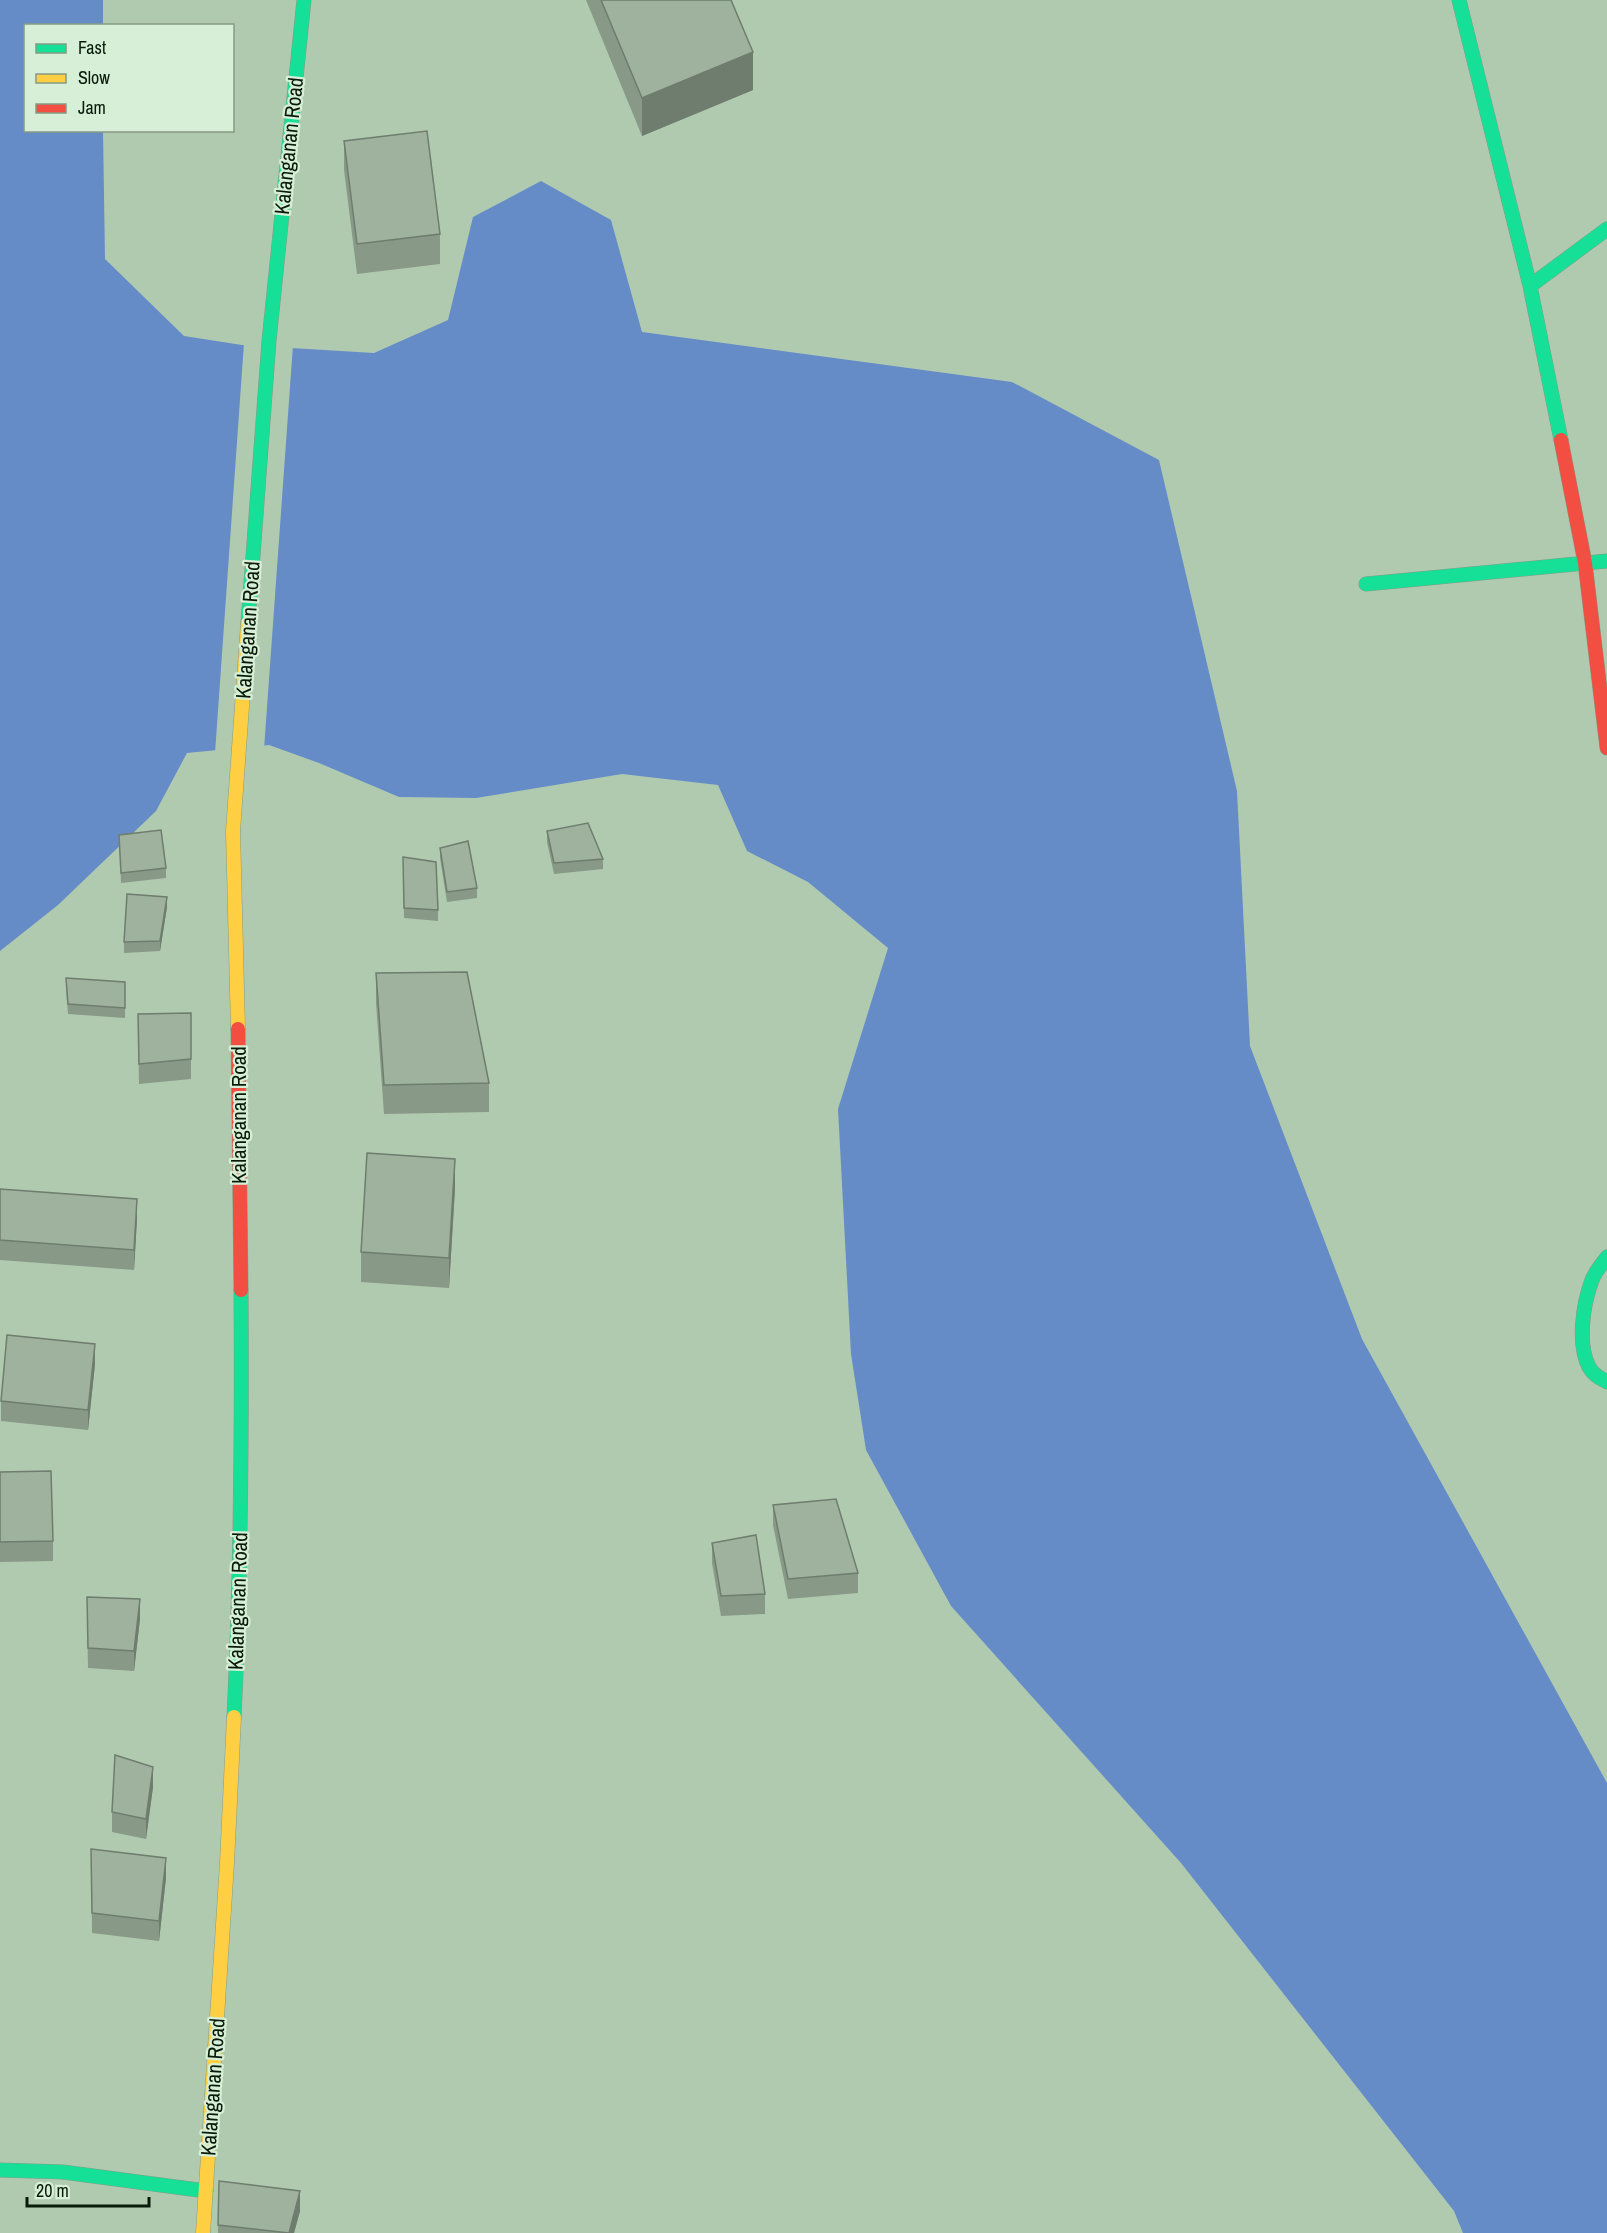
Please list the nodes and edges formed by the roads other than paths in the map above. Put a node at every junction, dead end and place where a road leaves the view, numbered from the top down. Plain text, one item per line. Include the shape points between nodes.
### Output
1 (304, 0) edge
2 (1459, 0) edge
3 (1607, 229) edge
4 (1530, 286) junction
5 (1607, 561) edge
6 (1585, 563) junction
7 (1366, 584) dead end
8 (1607, 748) edge
9 (1607, 1257) edge
10 (1607, 1382) edge
11 (0, 2170) edge
12 (206, 2191) junction
13 (203, 2233) edge

1 - 12 main road, Kalanganan Road via 269,340 233,831 242,1429 239,1610
2 - 4 main road
3 - 4 main road
4 - 6 main road
5 - 6 main road
6 - 7 main road
6 - 8 main road
9 - 10 main road via 1592,1279 1584,1352 1595,1375
11 - 12 main road via 63,2172
12 - 13 main road, Kalanganan Road

